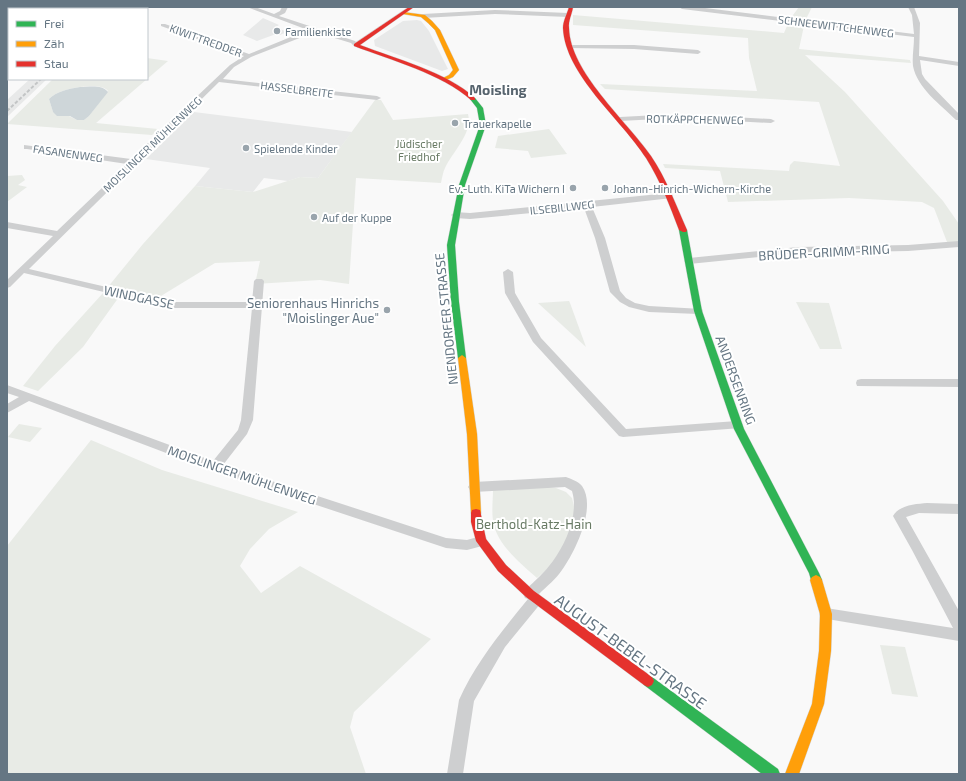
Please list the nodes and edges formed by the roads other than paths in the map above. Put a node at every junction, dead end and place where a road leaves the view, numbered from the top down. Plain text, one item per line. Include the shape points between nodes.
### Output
1 (250, 7) edge
2 (285, 7) edge
3 (682, 7) edge
4 (911, 7) edge
5 (721, 9) edge
6 (408, 10) edge
7 (569, 11) edge
8 (274, 16) junction
9 (423, 16) junction
10 (163, 25) dead end
11 (315, 30) junction
12 (918, 36) junction
13 (356, 45) junction
14 (570, 47) junction
15 (698, 52) dead end
16 (249, 56) junction
17 (916, 58) junction
18 (959, 64) edge
19 (444, 79) junction
20 (217, 80) junction
21 (377, 98) dead end
22 (959, 118) edge
23 (620, 119) junction
24 (771, 121) dead end
25 (27, 147) dead end
26 (133, 162) junction
27 (669, 196) junction
28 (588, 205) junction
29 (456, 216) junction
30 (7, 225) edge
31 (59, 234) junction
32 (959, 244) edge
33 (689, 261) junction
34 (22, 270) junction
35 (508, 272) dead end
36 (259, 281) dead end
37 (7, 285) edge
38 (257, 305) junction
39 (698, 311) junction
40 (959, 382) edge
41 (861, 383) dead end
42 (7, 389) edge
43 (28, 397) junction
44 (7, 409) edge
45 (737, 425) junction
46 (215, 467) junction
47 (474, 487) junction
48 (959, 509) edge
49 (481, 541) junction
50 (533, 597) junction
51 (826, 614) junction
52 (959, 625) edge
53 (959, 635) edge
54 (455, 774) edge
55 (773, 774) edge
56 (792, 774) edge

1 - 8 street
2 - 8 street via 283,12
3 - 5 street, SCHNEEWITTCHENWEG
4 - 12 street via 916,15
5 - 12 street, SCHNEEWITTCHENWEG via 799,22
6 - 9 street
6 - 13 street
7 - 9 street
7 - 14 street, ANDERSENRING via 566,22
8 - 11 street
9 - 19 street via 437,30 456,70
10 - 16 street, KIWITTREDDER
11 - 13 street via 316,33
11 - 16 street, MOISLINGER MÜHLENWEG
12 - 17 street
13 - 19 street, NIENDORFER STRASSE
14 - 15 street via 634,47
14 - 23 street, ANDERSENRING via 592,85
16 - 20 street, MOISLINGER MÜHLENWEG via 232,66
17 - 18 street
17 - 22 street via 919,74
19 - 29 street, NIENDORFER STRASSE via 472,98 480,108 483,119 462,184
20 - 21 street, HASSELBREITE
20 - 26 street, MOISLINGER MÜHLENWEG
23 - 24 street, ROTKÄPPCHENWEG via 677,116
23 - 27 street, ANDERSENRING via 648,157
25 - 26 street, FASANENWEG
26 - 31 street, MOISLINGER MÜHLENWEG
27 - 28 street, ILSEBILLWEG
27 - 33 street, ANDERSENRING via 683,230
28 - 29 street, ILSEBILLWEG
28 - 39 street via 615,292 623,300 649,309
29 - 47 street, NIENDORFER STRASSE via 452,268 472,434
30 - 31 street
31 - 34 street, MOISLINGER MÜHLENWEG
32 - 33 street, BRÜDER-GRIMM-RING via 908,248 798,250
33 - 39 street, ANDERSENRING
34 - 37 street, MOISLINGER MÜHLENWEG
34 - 38 street, WINDGASSE via 171,305
35 - 45 street via 510,293 537,340 623,434
36 - 38 street
38 - 46 street via 247,420 243,431
39 - 45 street, ANDERSENRING
40 - 41 street
42 - 43 street, MOISLINGER MÜHLENWEG
43 - 44 street
43 - 46 street, MOISLINGER MÜHLENWEG
45 - 51 street, ANDERSENRING via 814,573
46 - 49 street, MOISLINGER MÜHLENWEG via 446,543 467,545
47 - 49 street, NIENDORFER STRASSE via 476,522
47 - 50 street via 566,482 578,490 581,501 571,544 558,566
48 - 52 street via 917,509 904,511 899,516
49 - 50 street, AUGUST-BEBEL-STRASSE via 502,568
50 - 54 street via 500,643 467,700
50 - 55 street, AUGUST-BEBEL-STRASSE
51 - 53 street
51 - 56 street, ANDERSENRING via 825,651 818,704

